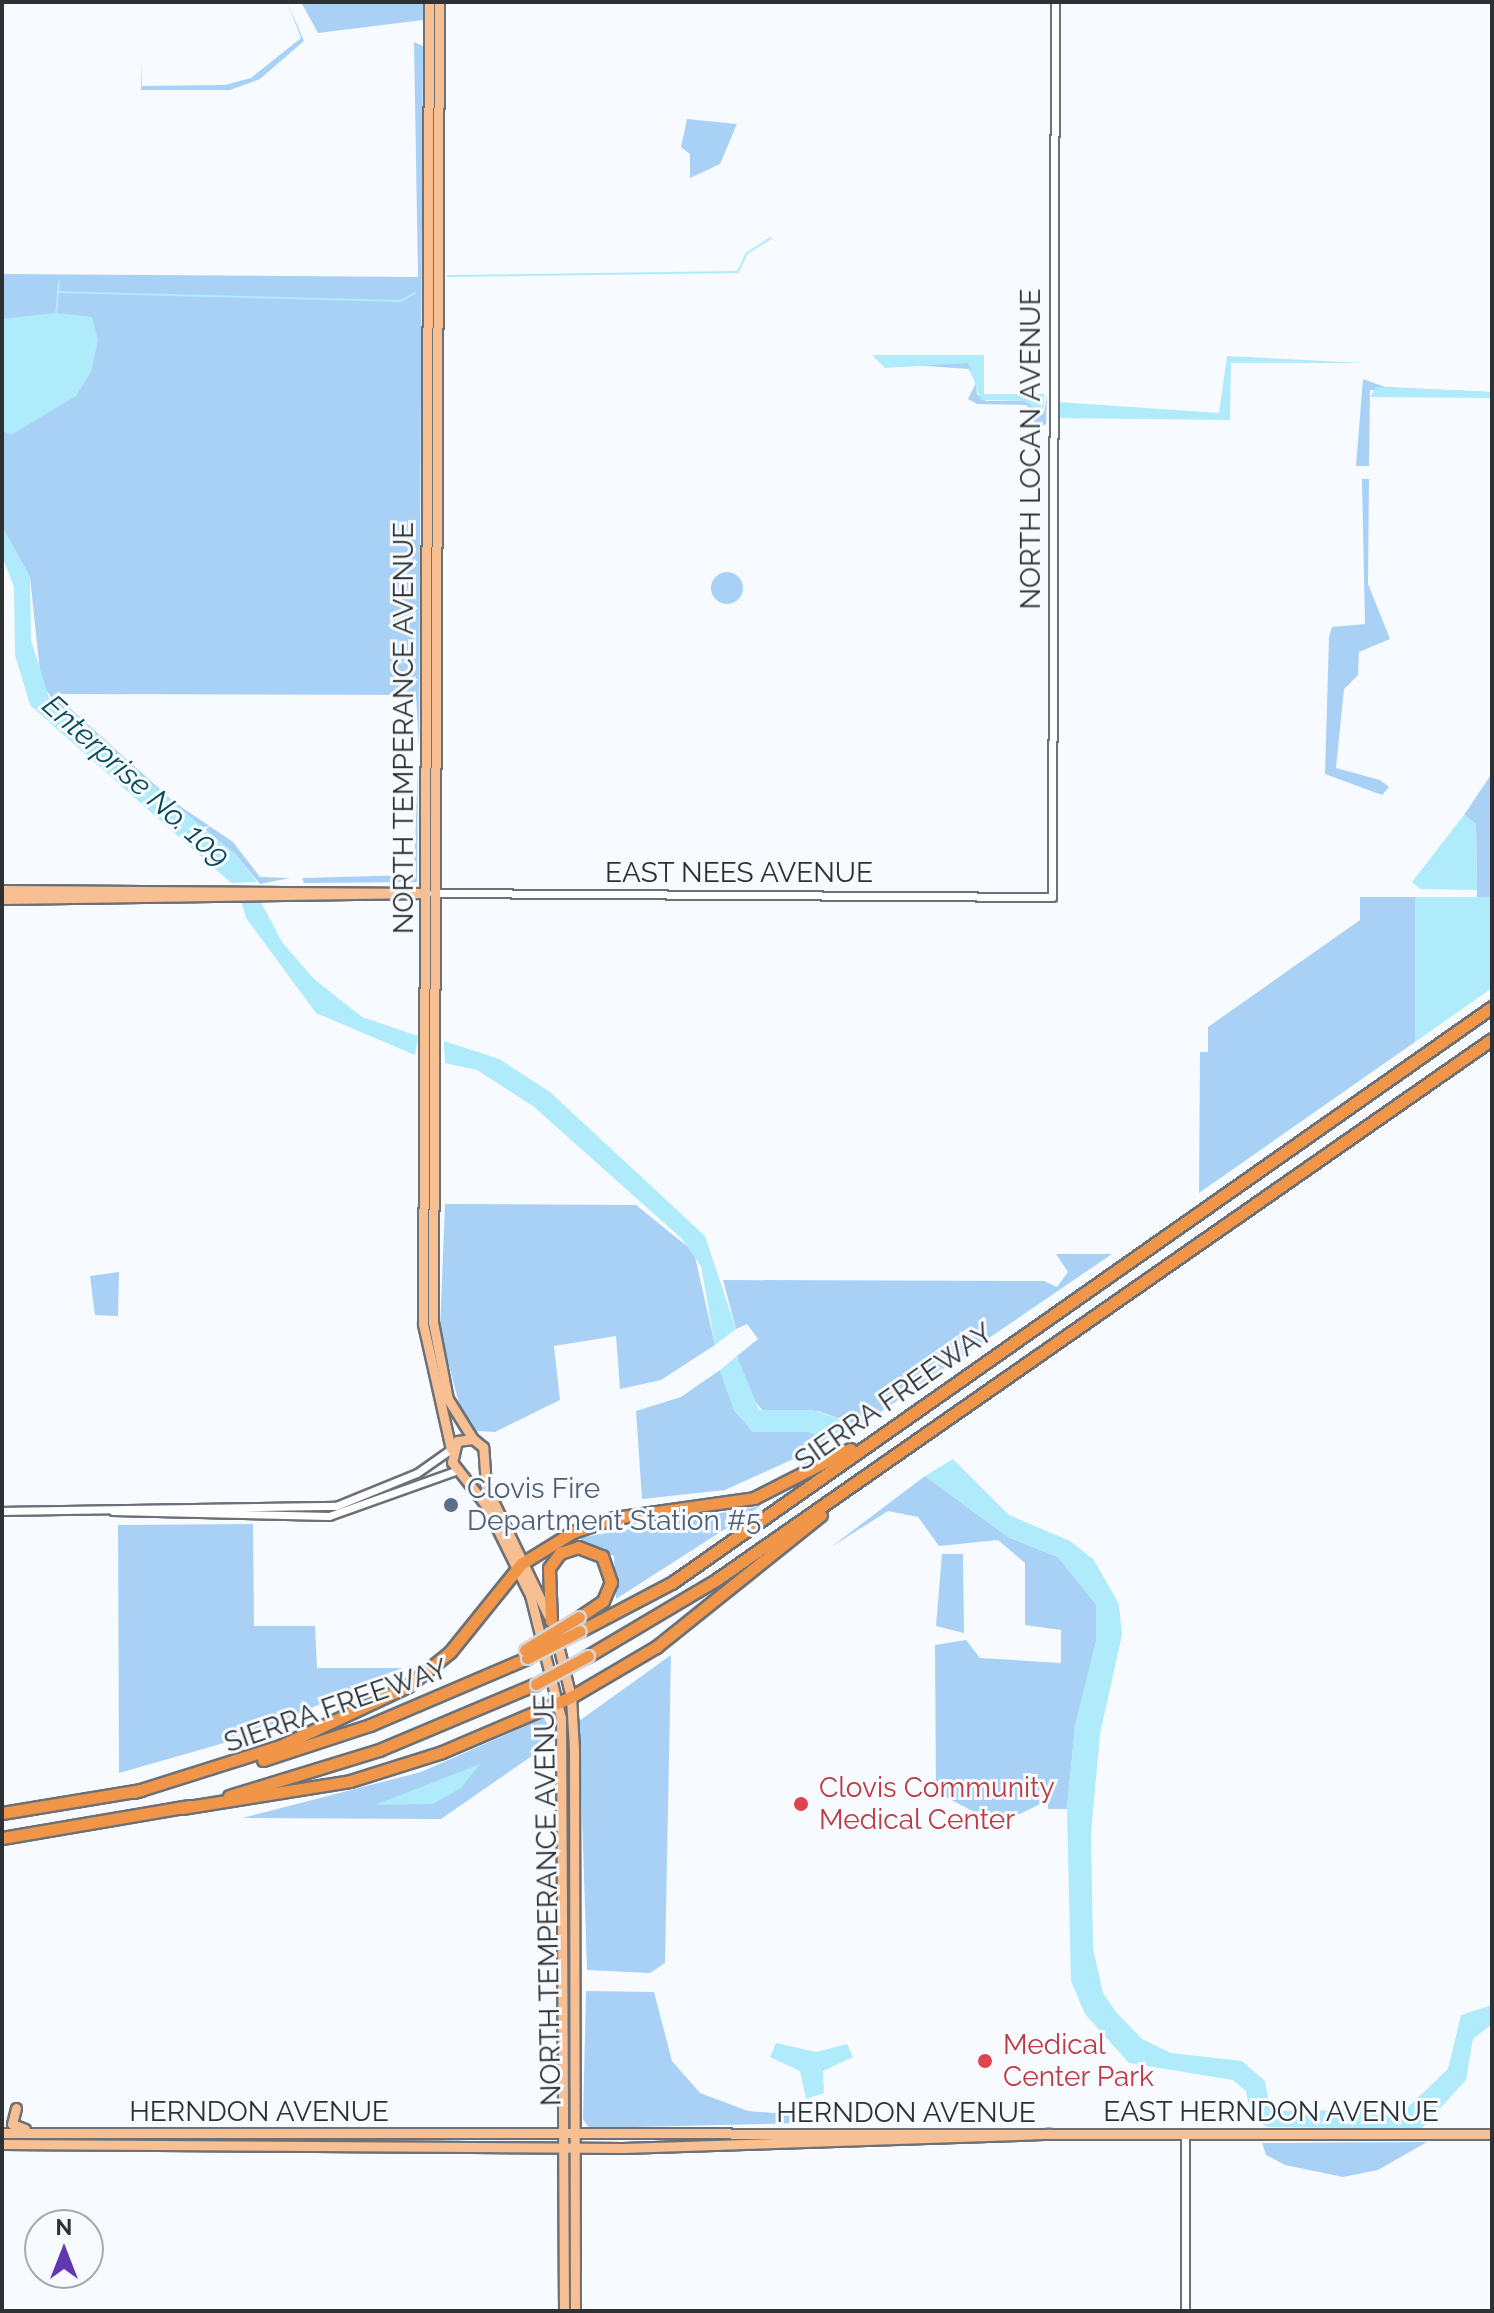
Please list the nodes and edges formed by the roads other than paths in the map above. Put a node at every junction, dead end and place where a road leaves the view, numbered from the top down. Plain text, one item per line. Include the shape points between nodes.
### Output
1 (429, 2) edge
2 (439, 2) edge
3 (1055, 2) edge
4 (428, 27) junction
5 (438, 102) junction
6 (47, 889) junction
7 (2, 890) edge
8 (430, 893) junction
9 (1052, 897) joint
10 (2, 898) edge
11 (1492, 1007) edge
12 (1492, 1039) edge
13 (423, 1273) junction
14 (434, 1336) junction
15 (886, 1430) junction
16 (473, 1439) junction
17 (451, 1449) junction
18 (484, 1459) junction
19 (458, 1470) junction
20 (854, 1485) junction
21 (2, 1511) edge
22 (113, 1511) junction
23 (522, 1564) junction
24 (551, 1621) junction
25 (526, 1654) junction
26 (571, 1697) junction
27 (559, 1703) junction
28 (134, 1792) junction
29 (182, 1808) junction
30 (2, 1813) edge
31 (2, 1838) edge
32 (16, 2108) dead end
33 (47, 2133) junction
34 (1050, 2134) junction
35 (1185, 2134) junction
36 (1492, 2134) edge
37 (2, 2135) edge
38 (561, 2135) junction
39 (572, 2135) junction
40 (258, 2140) junction
41 (2, 2144) edge
42 (567, 2148) junction
43 (564, 2311) edge
44 (575, 2311) edge
45 (1185, 2311) edge

1 - 4 main road, NORTH TEMPERANCE AVENUE
2 - 5 main road, NORTH TEMPERANCE AVENUE
3 - 9 street, NORTH LOCAN AVENUE
4 - 5 main road
4 - 8 main road, NORTH TEMPERANCE AVENUE
5 - 8 main road, NORTH TEMPERANCE AVENUE
6 - 7 main road, EAST NEES AVENUE
6 - 8 main road, EAST NEES AVENUE
6 - 10 main road
8 - 9 street, EAST NEES AVENUE
8 - 10 main road, EAST NEES AVENUE
8 - 13 main road, NORTH TEMPERANCE AVENUE
8 - 14 main road, NORTH TEMPERANCE AVENUE
11 - 15 highway, SIERRA FREEWAY
12 - 20 highway, SIERRA FREEWAY
13 - 14 main road
13 - 17 main road, NORTH TEMPERANCE AVENUE via 425,1348
14 - 16 main road, NORTH TEMPERANCE AVENUE via 448,1399
15 - 23 highway via 754,1498 614,1518
15 - 25 highway, SIERRA FREEWAY, bridge via 673,1582
16 - 17 main road
16 - 18 main road, NORTH TEMPERANCE AVENUE
17 - 19 main road, NORTH TEMPERANCE AVENUE
17 - 22 street via 414,1475 336,1506
18 - 19 main road
18 - 23 main road, NORTH TEMPERANCE AVENUE via 486,1486
19 - 22 street via 329,1516
19 - 23 main road, NORTH TEMPERANCE AVENUE
20 - 26 highway via 656,1647
20 - 29 highway, SIERRA FREEWAY, bridge via 536,1684 364,1755
21 - 22 street
23 - 24 main road, NORTH TEMPERANCE AVENUE
23 - 27 main road, NORTH TEMPERANCE AVENUE
23 - 28 highway via 450,1652 408,1686 253,1757
24 - 25 highway, bridge via 549,1568 560,1553 578,1547 602,1556 611,1582 603,1601
24 - 26 main road, NORTH TEMPERANCE AVENUE
25 - 28 highway, SIERRA FREEWAY via 469,1685 308,1747
26 - 27 highway
26 - 39 main road, NORTH TEMPERANCE AVENUE
27 - 29 highway via 350,1781
27 - 38 main road, NORTH TEMPERANCE AVENUE
28 - 30 highway, SIERRA FREEWAY
29 - 31 highway, SIERRA FREEWAY
32 - 33 main road via 14,2127
33 - 37 main road, HERNDON AVENUE
33 - 40 main road, HERNDON AVENUE
34 - 35 main road, EAST HERNDON AVENUE
34 - 39 main road, HERNDON AVENUE
34 - 42 main road, HERNDON AVENUE
35 - 36 main road, EAST HERNDON AVENUE
35 - 45 street
38 - 39 main road, HERNDON AVENUE
38 - 40 main road, HERNDON AVENUE
38 - 42 main road, NORTH TEMPERANCE AVENUE
39 - 42 main road, NORTH TEMPERANCE AVENUE
40 - 41 main road, HERNDON AVENUE via 172,2146
40 - 42 main road, HERNDON AVENUE
42 - 43 main road, NORTH TEMPERANCE AVENUE
42 - 44 main road, NORTH TEMPERANCE AVENUE

